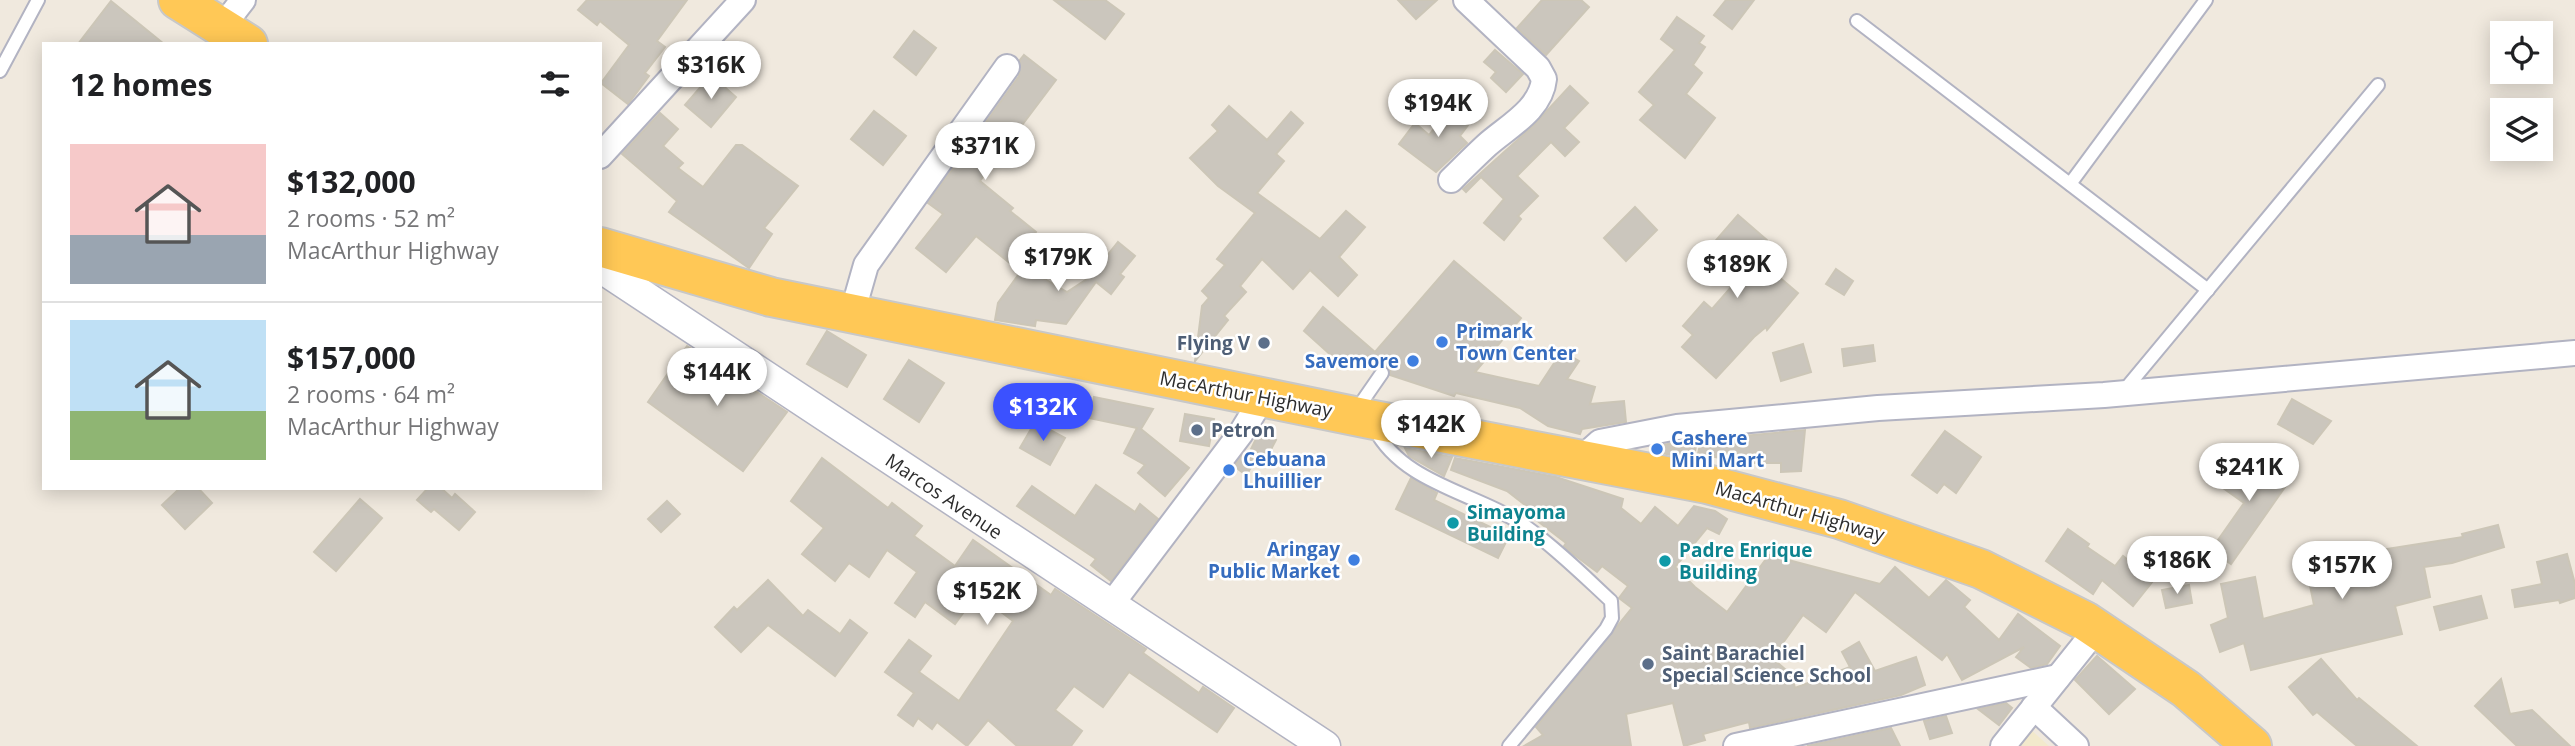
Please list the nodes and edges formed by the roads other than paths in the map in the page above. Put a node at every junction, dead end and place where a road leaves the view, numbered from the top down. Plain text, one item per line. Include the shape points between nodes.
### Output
1 (38, 0) edge
2 (178, 0) edge
3 (743, 0) edge
4 (1466, 0) edge
5 (2206, 0) edge
6 (1857, 21) dead end
7 (238, 24) edge
8 (1007, 67) dead end
9 (0, 71) edge
10 (2378, 85) dead end
11 (602, 154) edge
12 (1451, 180) dead end
13 (2070, 184) junction
14 (602, 248) edge
15 (602, 268) edge
16 (2208, 290) junction
17 (852, 314) junction
18 (2575, 353) edge
19 (1382, 373) dead end
20 (2122, 394) junction
21 (1264, 397) junction
22 (1361, 417) junction
23 (1581, 459) junction
24 (1110, 606) junction
25 (2096, 630) junction
26 (2058, 677) junction
27 (2034, 707) junction
28 (1325, 746) edge
29 (1509, 746) edge
30 (1736, 746) edge
31 (2003, 746) edge
32 (2076, 746) edge
33 (2252, 746) edge

1 - 9 lane
2 - 7 highway
3 - 11 street
4 - 12 street via 1544,79 1519,121
5 - 13 lane
6 - 13 lane
8 - 17 street via 866,265
10 - 16 lane
13 - 16 lane
14 - 17 highway, MacArthur Highway via 771,297
15 - 24 street, Marcos Avenue
16 - 20 lane
17 - 21 highway, MacArthur Highway
18 - 20 street
19 - 22 lane
20 - 23 street via 1878,408 1677,427 1600,442
21 - 22 highway, MacArthur Highway
21 - 24 street
22 - 23 highway, MacArthur Highway
22 - 29 lane via 1415,472 1495,507 1527,527 1611,601 1612,618 1606,629
23 - 25 highway, MacArthur Highway via 1707,484 1839,519 1981,569
24 - 28 street, Marcos Avenue
25 - 26 street
25 - 33 highway, MacArthur Highway via 2186,689
26 - 27 street
26 - 30 street
27 - 31 street
27 - 32 street

